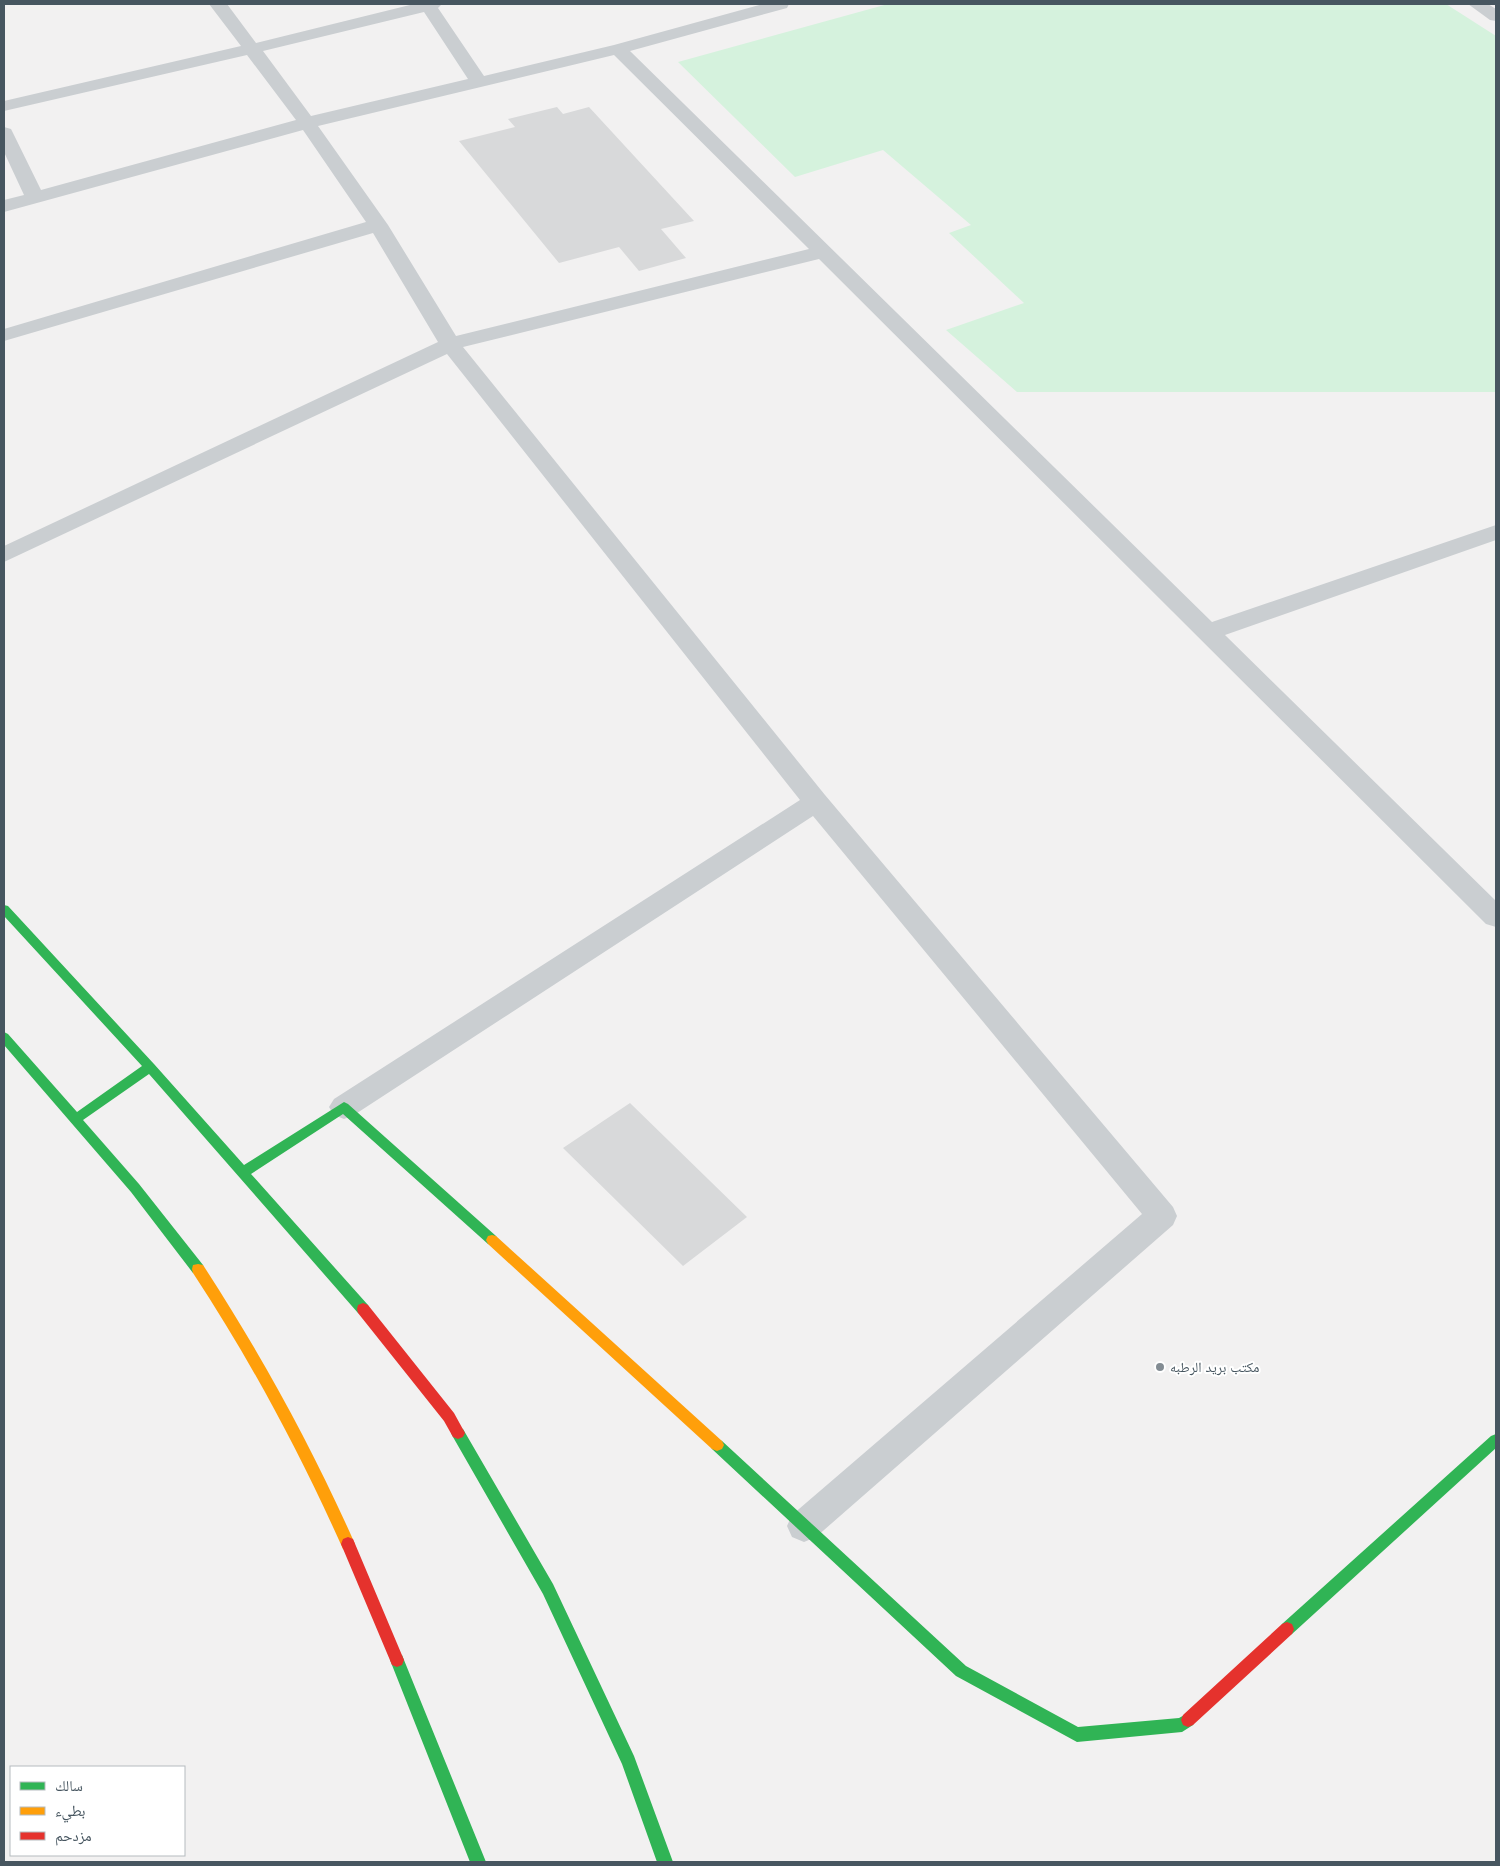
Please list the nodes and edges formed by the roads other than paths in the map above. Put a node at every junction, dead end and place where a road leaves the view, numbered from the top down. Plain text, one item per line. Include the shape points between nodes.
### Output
1 (218, 4) edge
2 (429, 4) edge
3 (708, 4) edge
4 (780, 4) edge
5 (1477, 4) edge
6 (1496, 16) edge
7 (726, 19) junction
8 (251, 49) junction
9 (618, 49) junction
10 (480, 83) junction
11 (4, 106) edge
12 (307, 123) junction
13 (4, 133) edge
14 (35, 197) junction
15 (4, 206) edge
16 (378, 225) junction
17 (823, 252) junction
18 (4, 335) edge
19 (450, 344) junction
20 (1496, 532) edge
21 (4, 555) edge
22 (1208, 632) junction
23 (816, 802) junction
24 (4, 908) edge
25 (1496, 917) edge
26 (4, 1037) edge
27 (150, 1067) junction
28 (344, 1107) junction
29 (76, 1119) junction
30 (244, 1172) junction
31 (1496, 1440) edge
32 (804, 1526) junction
33 (478, 1862) edge
34 (666, 1862) edge

1 - 8 street
2 - 8 street
2 - 10 street
3 - 7 street
4 - 7 street
5 - 6 street
7 - 9 street
8 - 11 street
8 - 12 street
9 - 10 street
9 - 17 street
10 - 12 street
12 - 14 street
12 - 16 street
13 - 14 street
14 - 15 street
16 - 18 street
16 - 19 street
17 - 19 street
17 - 22 street
19 - 21 street
19 - 23 street
20 - 22 street
22 - 25 street
23 - 28 street
23 - 32 street via 1162,1216
24 - 27 main road
26 - 29 main road
27 - 29 main road
27 - 30 main road
28 - 30 main road
28 - 32 main road via 574,1313
29 - 33 main road via 128,1177 190,1259 250,1350 305,1451 356,1564
30 - 34 main road via 354,1297 449,1417 548,1589 630,1760
31 - 32 main road via 1182,1725 1077,1735 961,1671

